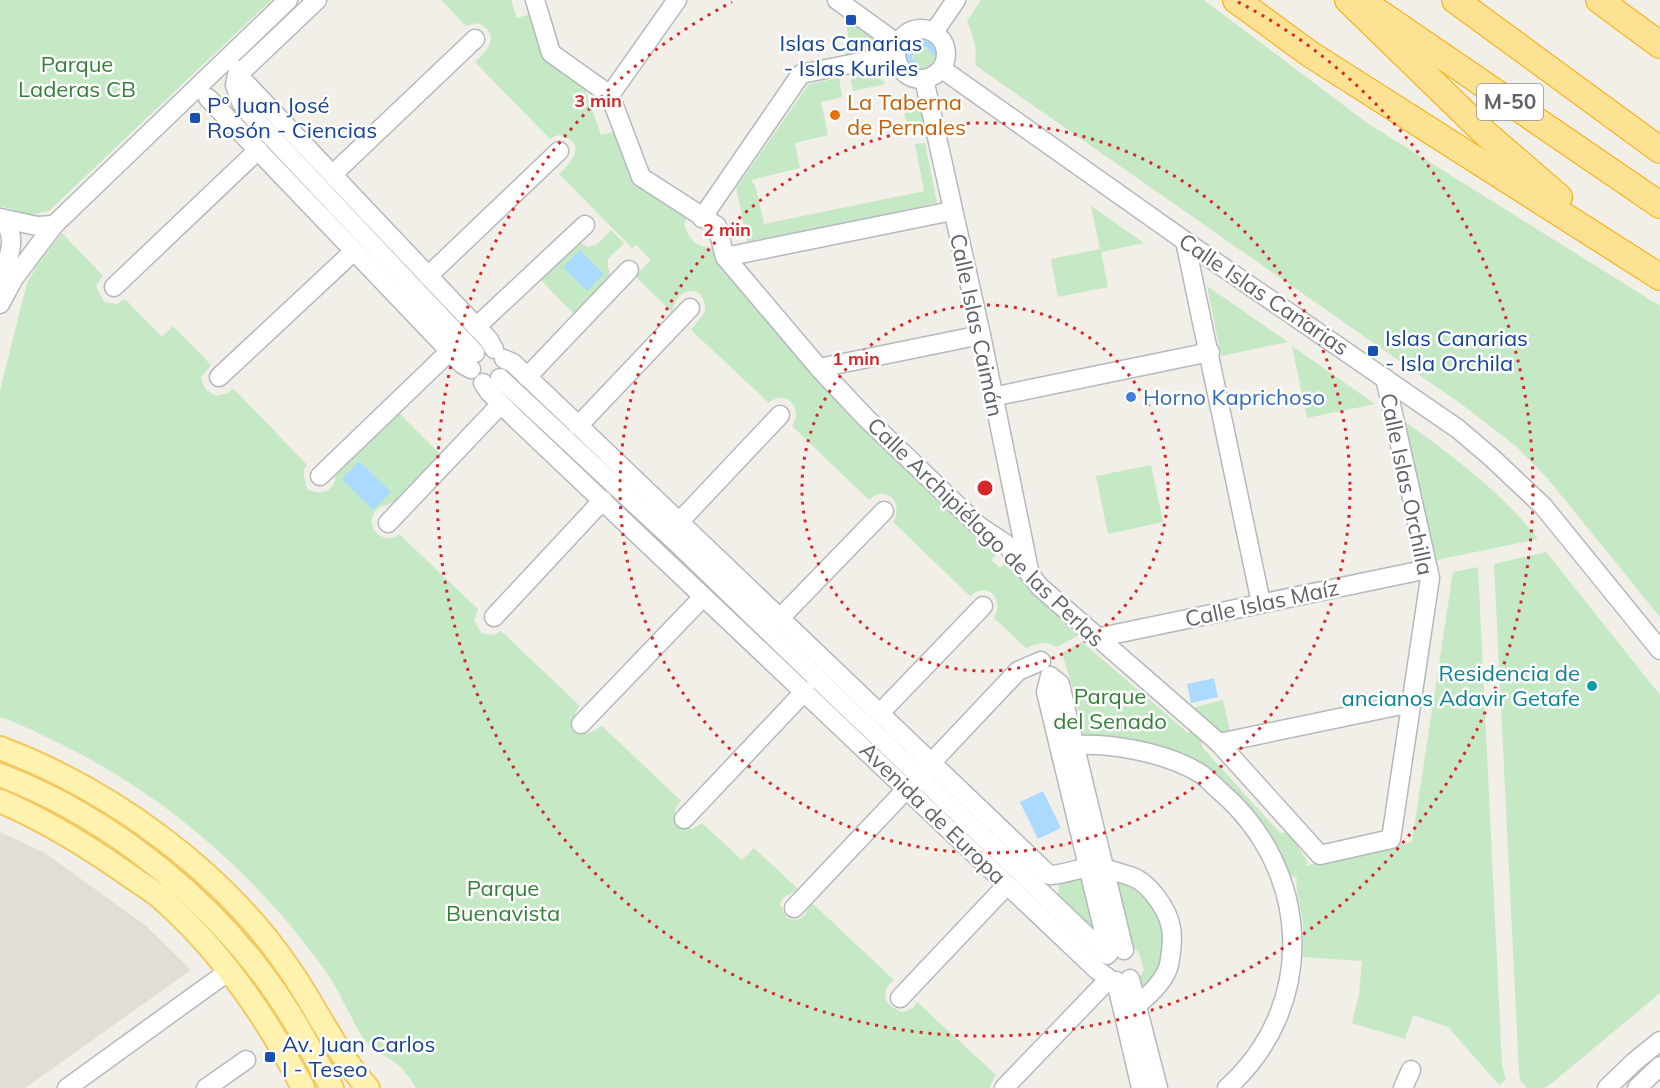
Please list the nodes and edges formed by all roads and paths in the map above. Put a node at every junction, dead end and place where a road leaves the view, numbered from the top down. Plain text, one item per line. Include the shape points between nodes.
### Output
1 (288, 0) edge
2 (317, 0) edge
3 (535, 0) edge
4 (677, 0) edge
5 (837, 0) edge
6 (956, 0) edge
7 (1236, 0) edge
8 (1348, 0) edge
9 (1360, 0) edge
10 (1455, 0) edge
11 (1599, 0) edge
12 (934, 32) junction
13 (1660, 32) edge
14 (247, 39) junction
15 (475, 39) dead end
16 (1660, 45) edge
17 (897, 49) junction
18 (942, 69) junction
19 (237, 78) junction
20 (924, 79) junction
21 (610, 95) junction
22 (212, 99) junction
23 (182, 101) junction
24 (245, 107) junction
25 (258, 150) junction
26 (1660, 150) edge
27 (559, 151) dead end
28 (333, 174) junction
29 (305, 199) junction
30 (335, 205) junction
31 (1660, 206) edge
32 (952, 211) junction
33 (0, 218) edge
34 (702, 218) junction
35 (54, 225) junction
36 (380, 225) junction
37 (585, 225) dead end
38 (1185, 241) junction
39 (354, 250) junction
40 (384, 255) junction
41 (725, 257) junction
42 (629, 270) dead end
43 (1656, 275) edge
44 (428, 276) junction
45 (412, 285) junction
46 (114, 287) dead end
47 (0, 304) edge
48 (690, 308) dead end
49 (411, 312) junction
50 (476, 327) junction
51 (981, 335) junction
52 (450, 351) junction
53 (1210, 352) junction
54 (499, 354) junction
55 (819, 368) junction
56 (482, 371) junction
57 (219, 377) dead end
58 (527, 377) junction
59 (1385, 378) junction
60 (993, 397) junction
61 (501, 404) junction
62 (780, 415) dead end
63 (578, 426) junction
64 (561, 435) junction
65 (559, 459) junction
66 (625, 470) junction
67 (320, 476) dead end
68 (624, 495) junction
69 (603, 500) junction
70 (884, 511) dead end
71 (679, 522) junction
72 (388, 523) dead end
73 (680, 546) junction
74 (656, 551) junction
75 (1428, 569) junction
76 (730, 570) junction
77 (1029, 572) junction
78 (708, 573) junction
79 (704, 597) junction
80 (1261, 603) junction
81 (982, 606) dead end
82 (494, 617) dead end
83 (780, 618) junction
84 (761, 624) junction
85 (1096, 638) junction
86 (758, 649) junction
87 (1660, 650) edge
88 (825, 661) junction
89 (1041, 661) dead end
90 (826, 687) junction
91 (805, 691) junction
92 (1411, 704) junction
93 (880, 713) junction
94 (581, 724) dead end
95 (1219, 743) junction
96 (0, 748) edge
97 (931, 762) junction
98 (0, 775) edge
99 (912, 782) junction
100 (0, 801) edge
101 (684, 819) dead end
102 (1320, 855) joint
103 (1096, 868) junction
104 (1007, 885) junction
105 (794, 908) dead end
106 (1114, 953) junction
107 (230, 971) junction
108 (1116, 979) junction
109 (900, 998) dead end
110 (1138, 1004) junction
111 (1660, 1041) edge
112 (246, 1060) dead end
113 (1660, 1066) edge
114 (1411, 1070) dead end
115 (67, 1088) edge
116 (206, 1088) edge
117 (303, 1088) edge
118 (332, 1088) edge
119 (342, 1088) edge
120 (360, 1088) edge
121 (368, 1088) edge
122 (1004, 1088) edge
123 (1141, 1088) edge
124 (1158, 1088) edge
125 (1227, 1088) edge
126 (1403, 1088) edge
127 (1607, 1088) edge
128 (1636, 1088) edge

1 - 14 street
2 - 19 street
3 - 21 street via 551,53
4 - 21 street
5 - 17 street
6 - 12 street
7 - 43 highway via 1310,54
8 - 43 highway via 1486,134
9 - 31 highway, M-50
10 - 26 highway, M-50
11 - 13 street
11 - 16 highway
12 - 17 street via 910,32
12 - 18 street via 946,51
14 - 19 street
14 - 23 street
15 - 28 street
17 - 20 street via 904,72
17 - 34 street via 801,74
18 - 20 street
18 - 38 street, Calle Islas Canarias
19 - 22 street via 227,92
19 - 24 street via 235,85
19 - 28 street, Avenida de Europa
20 - 32 street, Calle Islas Caimán
21 - 34 street, Calle Archipiélago de las Perlas via 641,177
22 - 23 street, Avenida de Europa
22 - 24 street, Avenida de Europa
22 - 25 street, Avenida de Europa
23 - 35 street
24 - 30 street, Avenida de Europa
25 - 29 street, Avenida de Europa
25 - 46 street
27 - 44 street
28 - 36 street, Avenida de Europa
29 - 30 street
29 - 39 street, Avenida de Europa
30 - 40 street, Avenida de Europa
32 - 41 street
32 - 51 street, Calle Islas Caimán
33 - 35 street via 37,226
33 - 47 street via 12,235
34 - 41 street, Calle Archipiélago de las Perlas via 717,226
35 - 47 street via 14,278
36 - 40 street
36 - 44 street, Avenida de Europa
37 - 50 street
38 - 53 street
38 - 59 street, Calle Islas Canarias
39 - 49 street, Avenida de Europa
39 - 57 street
40 - 45 street, Avenida de Europa
41 - 55 street, Calle Archipiélago de las Perlas
42 - 58 street
44 - 50 street, Avenida de Europa
45 - 49 street
45 - 56 street, Avenida de Europa
48 - 63 street
49 - 52 street, Avenida de Europa
50 - 54 street, Avenida de Europa
51 - 55 street
51 - 60 street, Calle Islas Caimán
52 - 56 street, Avenida de Europa
52 - 67 street
53 - 60 street
53 - 80 street
54 - 56 street via 505,366
54 - 56 street via 481,350
54 - 58 street, Avenida de Europa
55 - 77 street, Calle Archipiélago de las Perlas via 911,463 979,526 1006,544
56 - 61 street, Avenida de Europa
56 - 64 street, Avenida de Europa
58 - 63 street, Avenida de Europa
59 - 75 street, Calle Islas Orchilla
59 - 87 street, Calle Islas Canarias via 1458,429 1543,506
60 - 77 street, Calle Islas Caimán
61 - 65 street, Avenida de Europa
61 - 72 street
62 - 71 street
63 - 66 street, Avenida de Europa
64 - 65 street
64 - 68 street, Avenida de Europa
65 - 69 street, Avenida de Europa
66 - 68 street
66 - 71 street, Avenida de Europa
68 - 73 street, Avenida de Europa
69 - 74 street, Avenida de Europa
69 - 82 street
70 - 83 street
71 - 76 street, Avenida de Europa
73 - 74 street
73 - 78 street, Avenida de Europa
74 - 79 street, Avenida de Europa
75 - 80 street, Calle Islas Maíz
75 - 92 street, Calle Islas Orchilla via 1430,578
76 - 78 street
76 - 83 street, Avenida de Europa
77 - 85 street, Calle Archipiélago de las Perlas
78 - 84 street, Avenida de Europa
79 - 86 street, Avenida de Europa
79 - 94 street
80 - 85 street, Calle Islas Maíz
81 - 93 street
83 - 88 street, Avenida de Europa
84 - 86 street
84 - 90 street, Avenida de Europa
85 - 95 street, Calle Archipiélago de las Perlas
86 - 91 street, Avenida de Europa
88 - 90 street
88 - 93 street, Avenida de Europa
89 - 97 street via 1018,671
90 - 99 street, Avenida de Europa
91 - 99 street, Avenida de Europa
91 - 101 street
92 - 95 street
92 - 102 street, Calle Islas Orchilla via 1391,839
93 - 97 street, Avenida de Europa
95 - 102 street, Calle Archipiélago de las Perlas
96 - 121 main road via 110,802 194,864 227,895 289,968 342,1056
97 - 99 street
97 - 103 street, Avenida de Europa via 1049,875
98 - 118 main road via 25,784 94,822 135,850 206,910 261,973
99 - 104 street, Avenida de Europa
99 - 105 street
99 - 106 street, Avenida de Europa
100 - 107 main road via 55,827 160,898
103 - 106 street
103 - 110 street via 1133,876 1148,887 1161,903 1171,927 1168,967 1150,995
103 - 125 street via 1066,746 1150,752 1200,774 1238,807 1261,836 1287,896 1293,932 1292,959 1282,1010 1264,1045
104 - 108 street, Avenida de Europa via 1097,970
104 - 109 street
106 - 108 street via 1104,961 1103,969
106 - 108 street via 1131,954 1136,969
107 - 115 street
107 - 117 main road via 263,1015
108 - 110 street
108 - 122 street
108 - 123 street
110 - 124 street
111 - 127 street
112 - 116 street
113 - 128 street
114 - 126 street
119 - 120 main road

